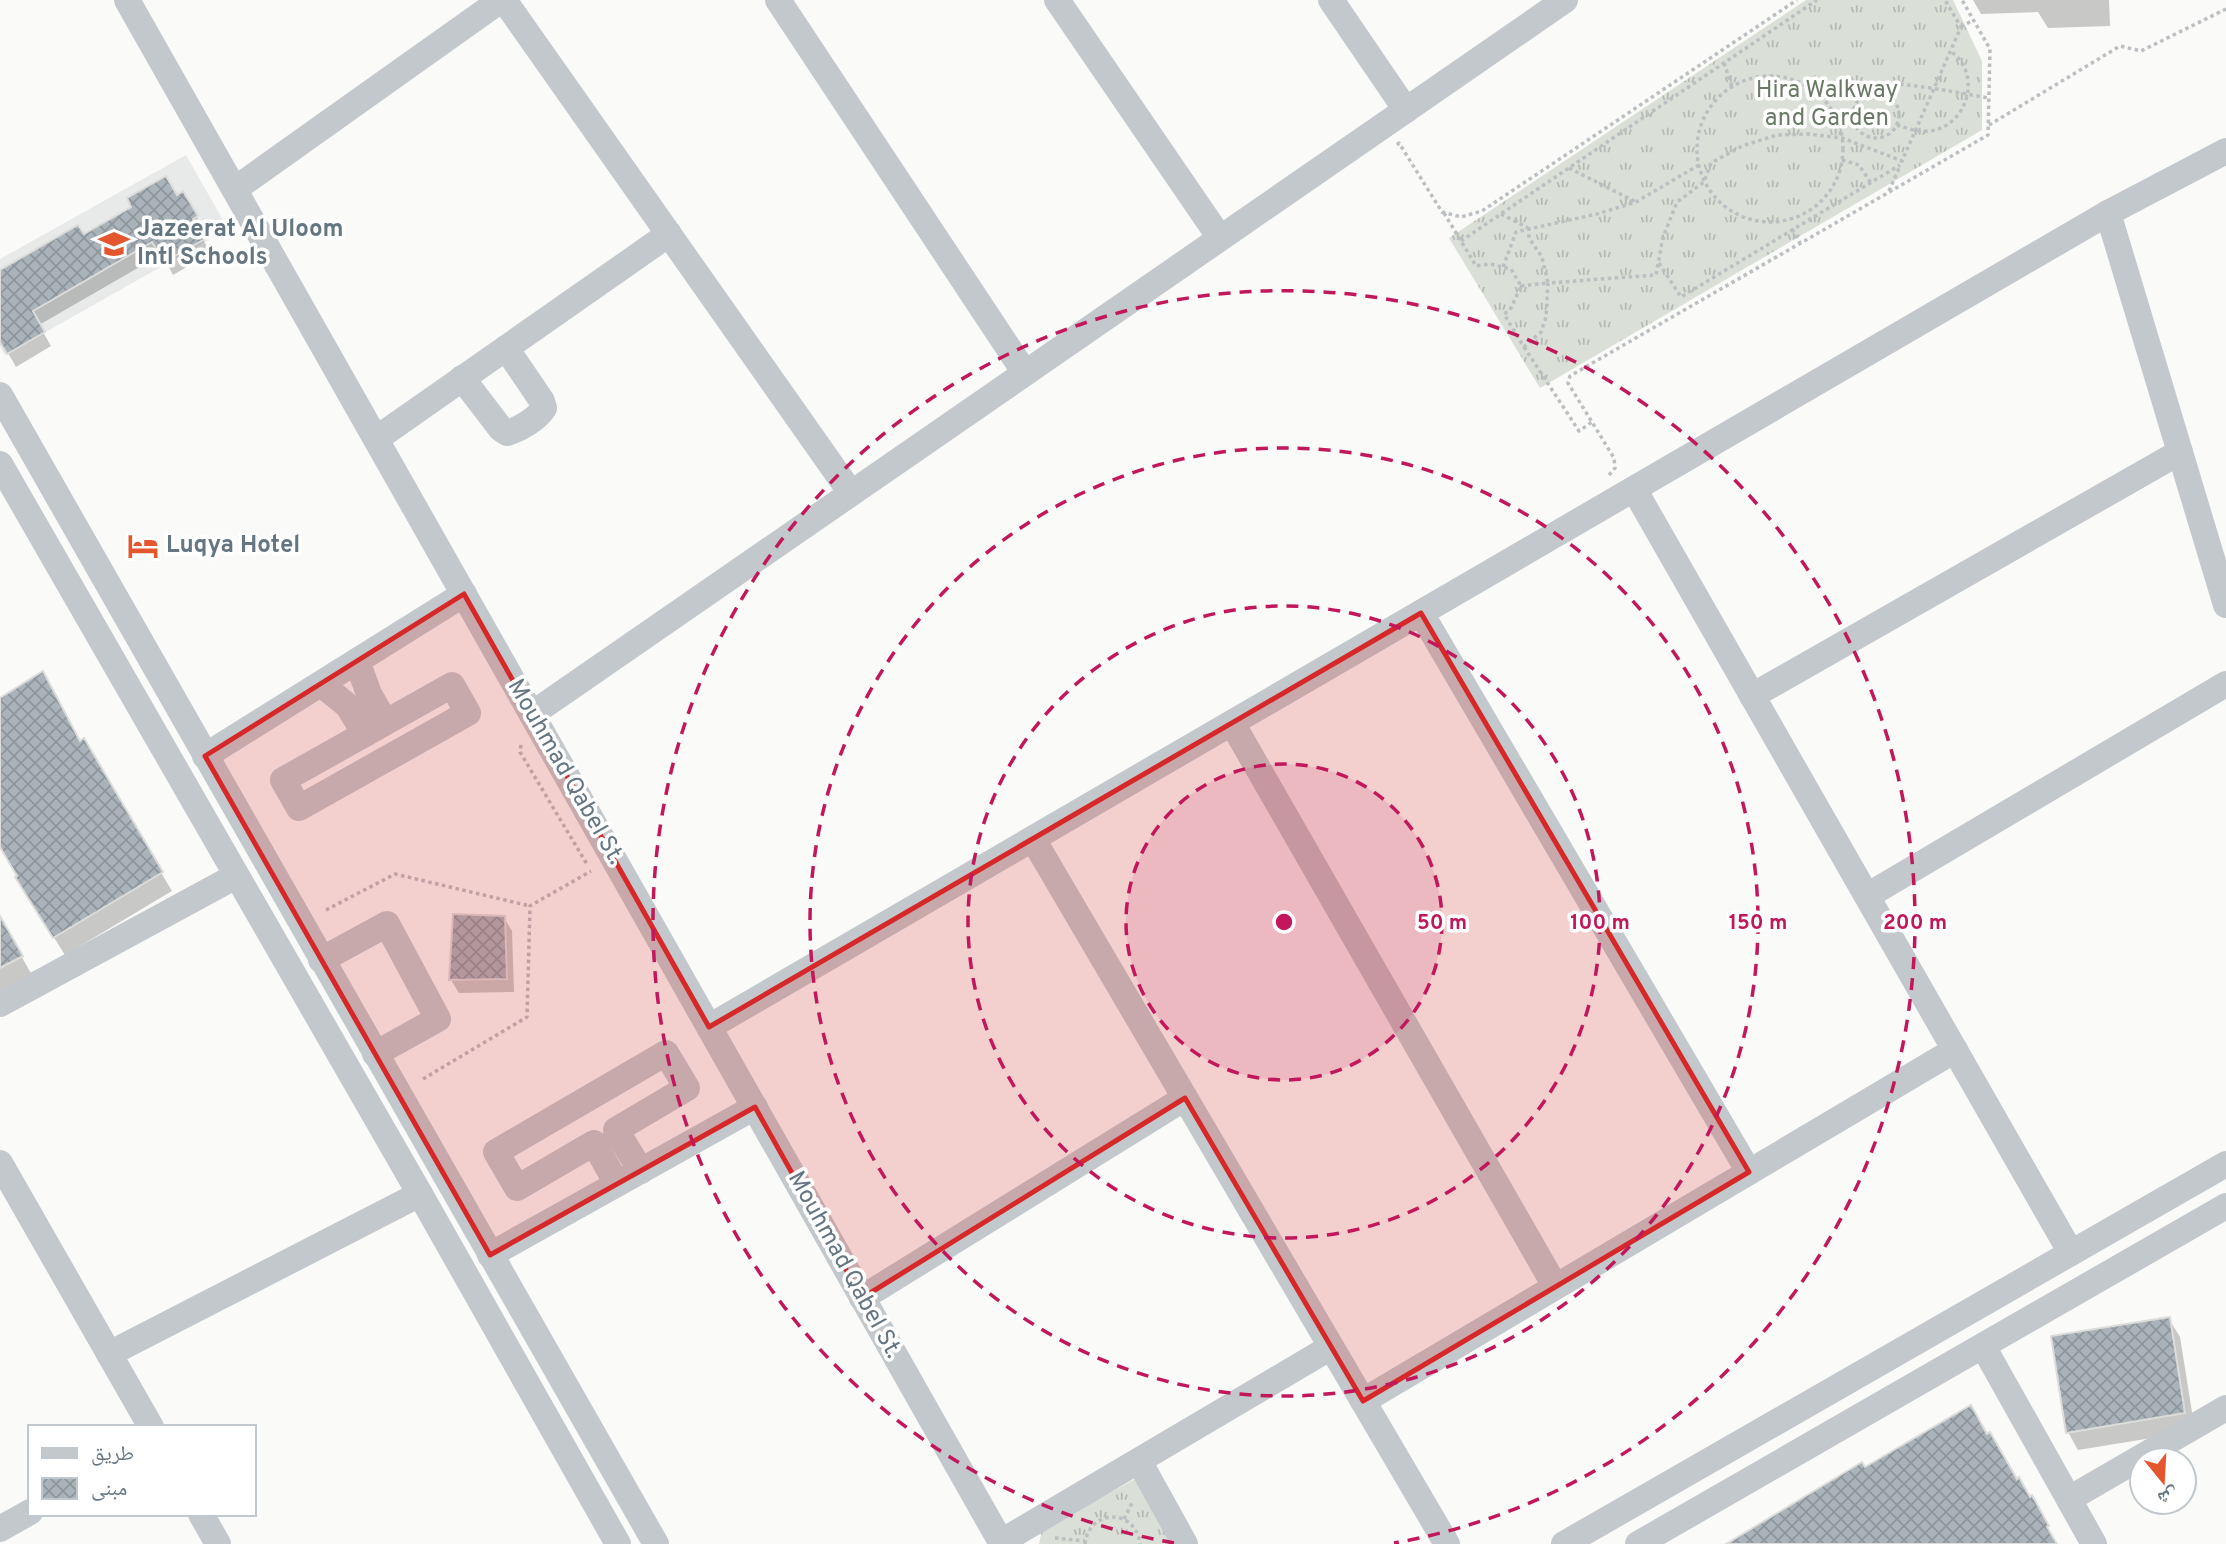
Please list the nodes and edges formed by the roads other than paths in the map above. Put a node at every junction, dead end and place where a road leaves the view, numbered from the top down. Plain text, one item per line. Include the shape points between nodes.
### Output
1 (127, 0) edge
2 (502, 0) edge
3 (778, 0) edge
4 (1057, 0) edge
5 (1331, 0) edge
6 (1565, 0) edge
7 (1406, 110) junction
8 (2226, 151) edge
9 (235, 189) junction
10 (2108, 214) junction
11 (669, 234) junction
12 (1220, 238) junction
13 (506, 348) junction
14 (1025, 373) junction
15 (462, 378) junction
16 (0, 395) edge
17 (376, 439) junction
18 (2180, 452) junction
19 (0, 464) edge
20 (1634, 489) junction
21 (851, 493) junction
22 (92, 558) junction
23 (64, 574) junction
24 (464, 594) junction
25 (2226, 605) edge
26 (1421, 613) junction
27 (357, 661) junction
28 (321, 684) junction
29 (2226, 684) edge
30 (1752, 696) junction
31 (531, 714) junction
32 (1232, 723) junction
33 (375, 728) junction
34 (205, 756) junction
35 (1032, 839) junction
36 (236, 876) junction
37 (1867, 896) junction
38 (321, 960) junction
39 (0, 1004) edge
40 (709, 1027) junction
41 (1955, 1050) junction
42 (375, 1054) junction
43 (1185, 1098) junction
44 (755, 1107) junction
45 (616, 1130) junction
46 (594, 1143) junction
47 (0, 1163) edge
48 (2226, 1164) edge
49 (640, 1171) junction
50 (1749, 1172) junction
51 (617, 1184) junction
52 (420, 1194) junction
53 (2226, 1206) edge
54 (2071, 1253) junction
55 (490, 1255) junction
56 (1555, 1286) junction
57 (862, 1298) junction
58 (1983, 1346) junction
59 (1331, 1347) junction
60 (109, 1354) junction
61 (1363, 1401) junction
62 (2226, 1408) edge
63 (150, 1425) edge
64 (1139, 1461) junction
65 (2069, 1499) junction
66 (28, 1513) edge
67 (202, 1516) edge
68 (0, 1528) edge
69 (1001, 1543) edge
70 (218, 1544) edge
71 (618, 1544) edge
72 (656, 1544) edge
73 (1185, 1544) edge
74 (1447, 1544) edge
75 (1564, 1544) edge
76 (1638, 1544) edge
77 (2094, 1544) edge

1 - 9 street, Mouhmad Qabel St.
2 - 9 street
2 - 11 street
3 - 14 street
4 - 12 street
5 - 7 street
6 - 7 street
7 - 12 street
8 - 10 street
9 - 17 street, Mouhmad Qabel St.
10 - 18 street
10 - 20 street
11 - 13 street
11 - 21 street
12 - 14 street
13 - 15 street
13 - 15 street via 542,401 540,414 507,433
14 - 21 street
15 - 17 street
16 - 22 street
17 - 24 street, Mouhmad Qabel St.
18 - 25 street
18 - 30 street
19 - 23 street
20 - 26 street
20 - 30 street
21 - 31 street
22 - 23 street
22 - 34 street
23 - 36 street
24 - 27 street
24 - 31 street, Mouhmad Qabel St.
26 - 32 street
26 - 50 street
27 - 28 street
27 - 33 street
28 - 33 street
28 - 34 street
29 - 37 street
30 - 37 street
31 - 40 street, Mouhmad Qabel St.
32 - 35 street
32 - 56 street
33 - 33 street via 452,685 468,713 299,808 283,780
34 - 38 street
35 - 40 street
35 - 43 street
36 - 39 street
36 - 52 street
37 - 41 street
38 - 42 street
38 - 42 street via 387,924 438,1019
40 - 44 street, Mouhmad Qabel St.
41 - 50 street
41 - 54 street
42 - 55 street
43 - 57 street
43 - 59 street
44 - 49 street
44 - 57 street, Mouhmad Qabel St.
45 - 46 street
45 - 46 street via 687,1088 666,1053 496,1152 517,1188
45 - 49 street
46 - 51 street
47 - 60 street
48 - 54 street
49 - 51 street
50 - 56 street
51 - 55 street
52 - 60 street
52 - 71 street
53 - 58 street
54 - 75 street
55 - 72 street
56 - 61 street
57 - 69 street, Mouhmad Qabel St.
58 - 65 street
58 - 76 street
59 - 61 street
59 - 64 street
60 - 63 street
61 - 74 street
62 - 65 street
64 - 69 street
64 - 73 street
65 - 77 street
66 - 68 street
67 - 70 street

